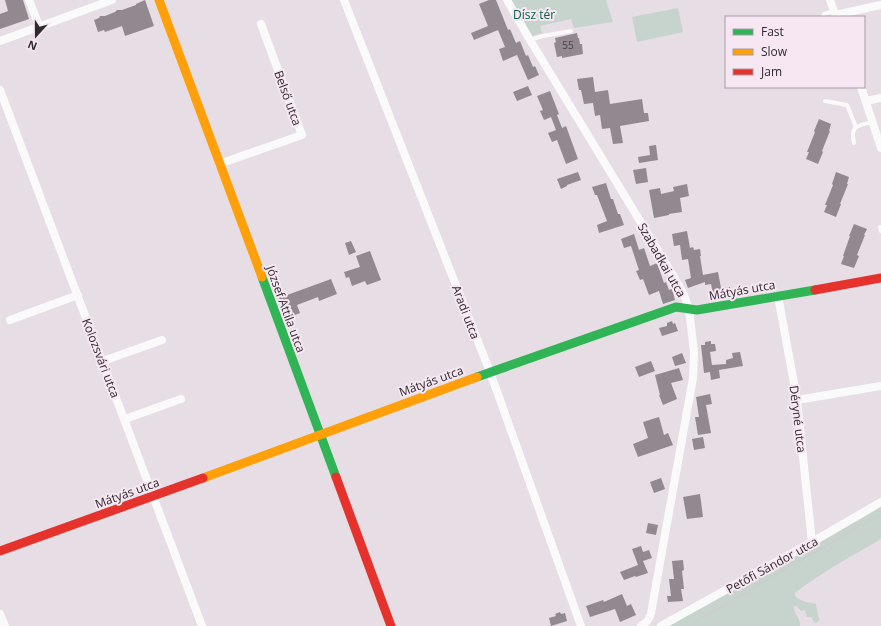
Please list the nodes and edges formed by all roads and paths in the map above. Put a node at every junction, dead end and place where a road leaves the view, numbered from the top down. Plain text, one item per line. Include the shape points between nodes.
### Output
1 (29, 0) edge
2 (112, 0) edge
3 (159, 0) edge
4 (344, 0) edge
5 (507, 0) edge
6 (830, 0) edge
7 (881, 5) edge
8 (835, 14) edge
9 (823, 16) edge
10 (261, 24) dead end
11 (39, 26) junction
12 (571, 31) dead end
13 (530, 40) junction
14 (0, 41) edge
15 (861, 88) edge
16 (0, 90) edge
17 (881, 98) edge
18 (866, 100) junction
19 (826, 101) dead end
20 (873, 122) junction
21 (856, 127) junction
22 (854, 142) dead end
23 (881, 148) edge
24 (220, 164) junction
25 (881, 278) edge
26 (78, 295) junction
27 (778, 296) junction
28 (689, 309) junction
29 (10, 320) dead end
30 (162, 340) dead end
31 (102, 360) junction
32 (490, 372) junction
33 (881, 386) edge
34 (181, 399) dead end
35 (797, 400) junction
36 (125, 419) junction
37 (320, 435) junction
38 (154, 496) junction
39 (881, 502) edge
40 (812, 542) junction
41 (0, 551) edge
42 (0, 614) edge
43 (646, 625) edge
44 (5, 626) edge
45 (202, 626) edge
46 (391, 626) edge
47 (581, 626) edge
48 (661, 626) edge

1 - 11 street
2 - 11 street
3 - 24 street, József Attila utca
4 - 32 street, Aradi utca
5 - 13 street, Szabadkai utca
6 - 8 street
7 - 8 street
8 - 9 lane
10 - 24 street, Belső utca via 302,135
11 - 14 street
12 - 13 lane
13 - 28 street, Szabadkai utca via 684,295
15 - 18 street
16 - 26 street, Kolozsvári utca
17 - 18 street
18 - 20 street
19 - 21 lane via 847,105
20 - 21 lane
20 - 23 street
21 - 22 lane via 852,135
24 - 37 street, József Attila utca
25 - 27 street, Mátyás utca
26 - 29 street
26 - 31 street, Kolozsvári utca
27 - 28 street, Mátyás utca via 697,310
27 - 35 street, Déryné utca
28 - 32 street, Mátyás utca via 676,307
28 - 43 street, Szabadkai utca via 694,352 693,378 651,613
30 - 31 street
31 - 36 street, Kolozsvári utca
32 - 37 street, Mátyás utca
32 - 47 street, Aradi utca
33 - 35 street
34 - 36 street
35 - 40 street, Déryné utca
36 - 38 street, Kolozsvári utca
37 - 38 street, Mátyás utca
37 - 46 street, József Attila utca
38 - 41 street, Mátyás utca
38 - 45 street, Kolozsvári utca
39 - 40 street, Petőfi Sándor utca
40 - 48 street, Petőfi Sándor utca
42 - 44 street

